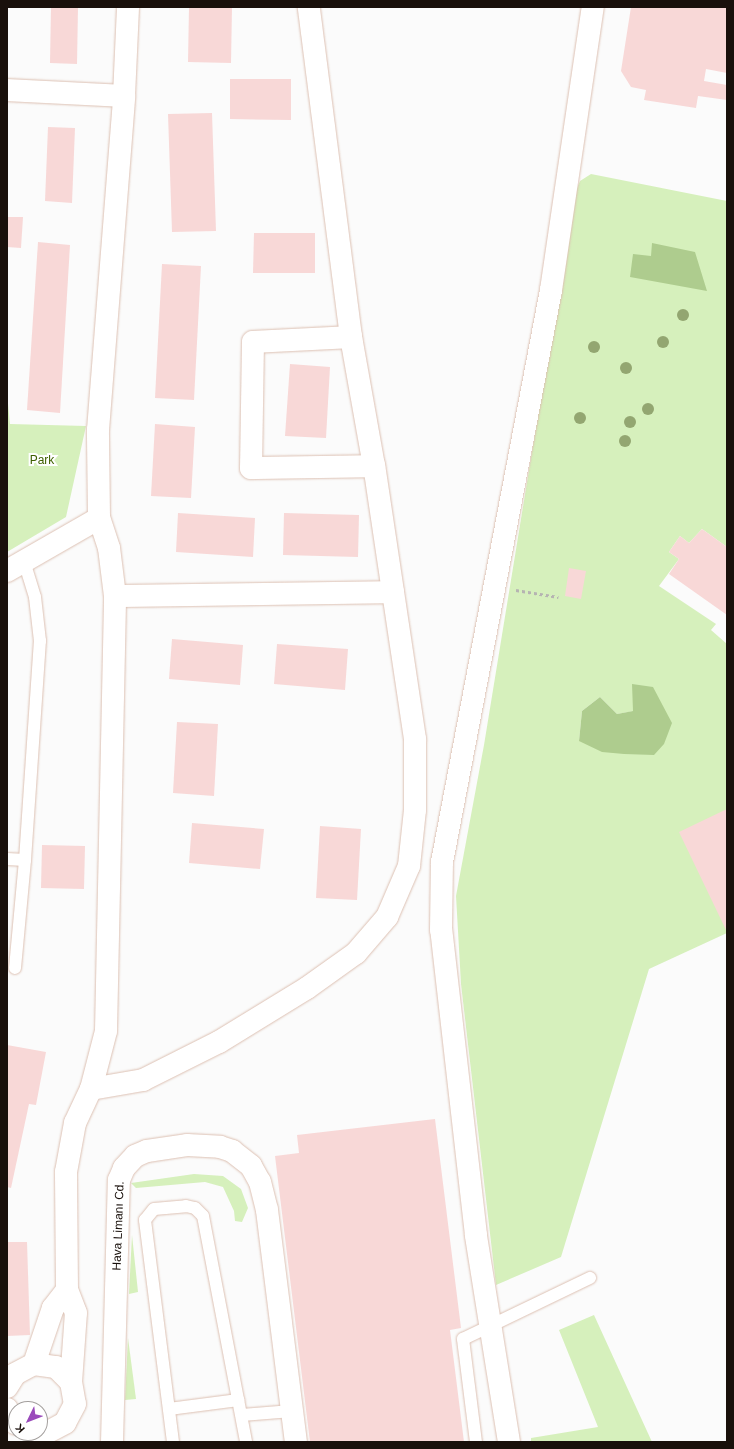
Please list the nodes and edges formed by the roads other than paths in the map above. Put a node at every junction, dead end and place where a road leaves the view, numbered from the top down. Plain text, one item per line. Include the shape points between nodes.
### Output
1 (128, 7) edge
2 (309, 7) edge
3 (593, 7) edge
4 (7, 90) edge
5 (124, 96) junction
6 (351, 338) junction
7 (374, 466) junction
8 (99, 518) junction
9 (15, 566) edge
10 (393, 592) junction
11 (115, 596) junction
12 (7, 859) edge
13 (25, 860) junction
14 (15, 968) dead end
15 (91, 1089) junction
16 (590, 1278) dead end
17 (67, 1290) junction
18 (490, 1326) junction
19 (34, 1364) junction
20 (71, 1382) junction
21 (7, 1387) edge
22 (238, 1400) junction
23 (168, 1409) junction
24 (292, 1411) junction
25 (242, 1415) junction
26 (57, 1436) edge
27 (112, 1442) edge
28 (173, 1442) edge
29 (246, 1442) edge
30 (296, 1442) edge
31 (476, 1442) edge
32 (509, 1442) edge

1 - 5 street
2 - 6 street
3 - 18 street via 551,290 442,870 442,930 476,1235
4 - 5 street
5 - 8 street via 98,430
6 - 7 street
6 - 7 street via 253,342 251,468
7 - 10 street
8 - 9 street
8 - 11 street via 109,548
9 - 13 lane via 34,597 40,641
10 - 11 street
10 - 15 street via 414,739 415,810 409,866 387,917 356,954 307,988 219,1042 143,1080
11 - 15 street via 106,1031
12 - 13 lane
13 - 14 lane
15 - 17 street via 76,1123 66,1172
16 - 18 lane
17 - 19 street via 53,1308
17 - 20 street via 76,1312
18 - 31 lane via 463,1339
18 - 32 street
19 - 20 street via 56,1367
19 - 21 street via 15,1374
20 - 26 street via 75,1404
22 - 23 lane
22 - 23 lane via 203,1216 191,1206 154,1209 146,1215 144,1224
22 - 25 lane
23 - 28 lane
24 - 25 lane
24 - 27 street, Hava Limanı Cd. via 267,1210 260,1182 251,1166 238,1155 220,1147 187,1145 147,1151 135,1156 119,1180
24 - 30 street, Hava Limanı Cd.
25 - 29 lane

